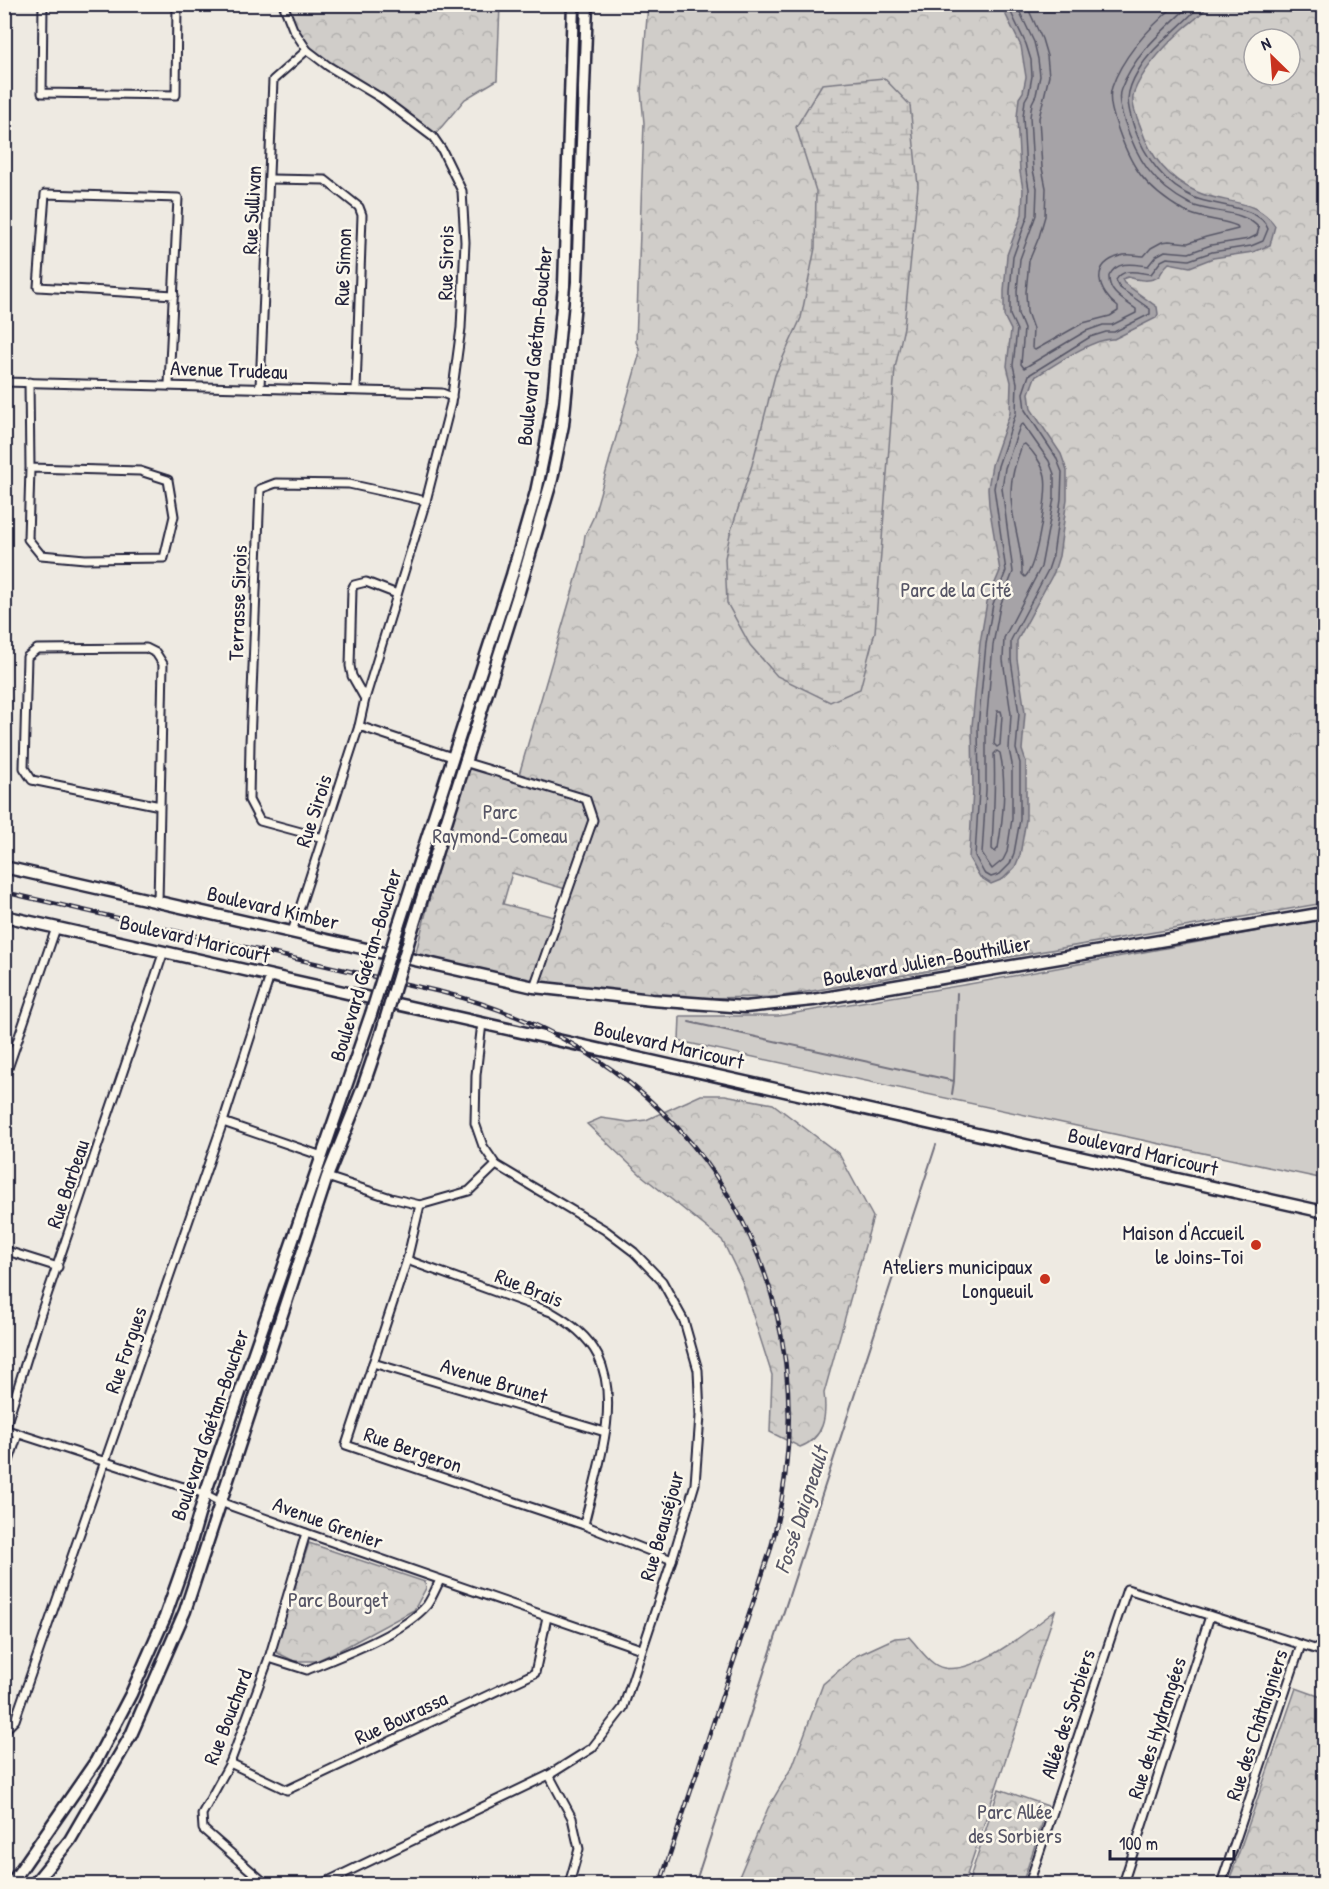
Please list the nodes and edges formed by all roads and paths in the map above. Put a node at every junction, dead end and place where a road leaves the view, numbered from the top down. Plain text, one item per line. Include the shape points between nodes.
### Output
1 (43, 4) edge
2 (177, 4) edge
3 (283, 4) edge
4 (573, 4) edge
5 (587, 4) edge
6 (307, 50) junction
7 (270, 179) junction
8 (174, 295) junction
9 (29, 381) junction
10 (4, 382) edge
11 (169, 384) junction
12 (260, 387) junction
13 (356, 390) junction
14 (452, 398) junction
15 (30, 468) junction
16 (426, 501) junction
17 (397, 594) junction
18 (365, 699) junction
19 (359, 726) junction
20 (452, 757) junction
21 (464, 762) junction
22 (160, 806) junction
23 (323, 838) junction
24 (4, 867) edge
25 (158, 902) junction
26 (1324, 913) edge
27 (4, 916) edge
28 (56, 928) junction
29 (291, 932) junction
30 (164, 951) junction
31 (270, 976) junction
32 (534, 987) junction
33 (482, 1023) junction
34 (4, 1080) edge
35 (224, 1122) junction
36 (322, 1156) junction
37 (496, 1166) junction
38 (327, 1178) junction
39 (420, 1205) junction
40 (1324, 1212) edge
41 (4, 1250) edge
42 (407, 1260) junction
43 (58, 1268) junction
44 (373, 1363) junction
45 (5, 1429) edge
46 (605, 1432) junction
47 (18, 1434) junction
48 (104, 1462) junction
49 (4, 1476) edge
50 (205, 1494) junction
51 (220, 1502) junction
52 (584, 1526) junction
53 (306, 1533) junction
54 (672, 1560) junction
55 (440, 1580) junction
56 (1210, 1616) junction
57 (547, 1617) junction
58 (1301, 1645) junction
59 (641, 1649) junction
60 (1324, 1652) edge
61 (269, 1658) junction
62 (4, 1731) edge
63 (230, 1763) junction
64 (549, 1775) junction
65 (10, 1884) edge
66 (34, 1884) edge
67 (266, 1884) edge
68 (322, 1884) edge
69 (569, 1884) edge
70 (1029, 1884) edge
71 (1123, 1884) edge
72 (1221, 1884) edge

1 - 2 street via 42,93 176,95
3 - 6 street, Rue Sirois via 292,29
4 - 20 main road, Boulevard Gaétan-Boucher via 564,286 552,414 525,532
5 - 21 main road, Boulevard Gaétan-Boucher via 577,282 564,416 549,489 519,595
6 - 7 street, Rue Sullivan via 273,80
6 - 14 street, Rue Sirois via 433,137 462,191 465,242 461,328
7 - 12 street, Rue Sullivan
7 - 13 street, Rue Simon via 325,180 359,207 362,215
8 - 8 street via 178,198 45,194 38,287
8 - 11 street
9 - 10 street, Avenue Trudeau
9 - 11 street, Avenue Trudeau
9 - 15 street
11 - 12 street, Avenue Trudeau
12 - 13 street, Avenue Trudeau
13 - 14 street, Avenue Trudeau via 442,393
14 - 16 street, Rue Sirois
15 - 15 street via 28,540 41,555 164,558 174,516 168,480 140,471
16 - 17 street, Rue Sirois
16 - 23 street, Terrasse Sirois via 349,484 276,483 260,489 249,800 260,821
17 - 18 street, Rue Sirois
17 - 18 street via 366,582 352,589 350,666
18 - 19 street, Rue Sirois
19 - 20 street
19 - 23 street, Rue Sirois
20 - 36 main road, Boulevard Gaétan-Boucher, bridge via 350,1080
21 - 32 street via 586,799 593,820
21 - 38 main road, Boulevard Gaétan-Boucher, bridge via 381,1034
22 - 22 street via 163,664 156,653 146,648 37,649 27,657 24,768 32,780
22 - 25 street
23 - 29 street, Rue Sirois
24 - 25 main road, Boulevard Kimber
25 - 29 main road, Boulevard Kimber
26 - 32 main road, Boulevard Julien-Bouthillier via 813,1000 745,1007
27 - 28 main road, Boulevard Maricourt
28 - 30 main road, Boulevard Maricourt
28 - 34 street
29 - 32 main road, Boulevard Kimber
30 - 31 main road, Boulevard Maricourt
30 - 43 street, Rue Barbeau
31 - 33 main road, Boulevard Maricourt
31 - 35 street, Rue Forgues
33 - 37 street, Rue Beauséjour via 476,1123 483,1146
33 - 40 main road, Boulevard Maricourt
35 - 36 street
35 - 48 street, Rue Forgues
36 - 50 main road, Boulevard Gaétan-Boucher
37 - 39 street via 469,1191
37 - 54 street, Rue Beauséjour via 605,1230 634,1252 662,1281 684,1321 698,1370 700,1416 695,1484
38 - 39 street
38 - 51 main road, Boulevard Gaétan-Boucher
39 - 42 street, Rue Bergeron
41 - 43 street
42 - 44 street, Rue Bergeron
42 - 46 street, Rue Brais via 569,1322 598,1356 608,1405
43 - 45 street, Rue Barbeau
44 - 46 street, Avenue Brunet
44 - 52 street, Rue Bergeron via 345,1445
45 - 47 street, Avenue Grenier
46 - 52 street, Rue Brais
47 - 48 street, Avenue Grenier
47 - 49 street
48 - 50 street, Avenue Grenier
48 - 62 street, Rue Forgues via 15,1720
50 - 51 street, Avenue Grenier
50 - 65 main road, Boulevard Gaétan-Boucher via 165,1617 131,1694 96,1761
51 - 53 street, Avenue Grenier
51 - 66 main road, Boulevard Gaétan-Boucher via 185,1611 131,1735 70,1840
52 - 54 street, Rue Bergeron
53 - 55 street, Avenue Grenier
53 - 61 street, Rue Bouchard
54 - 59 street, Rue Beauséjour
55 - 57 street, Avenue Grenier
55 - 61 street via 428,1604 404,1626 336,1658 308,1670
56 - 58 street
56 - 70 street, Allée des Sorbiers via 1127,1589
56 - 71 street, Rue des Hydrangées
57 - 59 street, Avenue Grenier
57 - 63 street, Rue Bourassa via 535,1673 287,1790
58 - 60 street
58 - 72 street, Rue des Châtaigniers
59 - 64 street, Rue Beauséjour via 622,1708 592,1748
61 - 63 street, Rue Bouchard
63 - 67 street, Rue Bouchard via 202,1814 202,1829
64 - 68 street, Rue Beauséjour
64 - 69 street via 572,1818 579,1849

